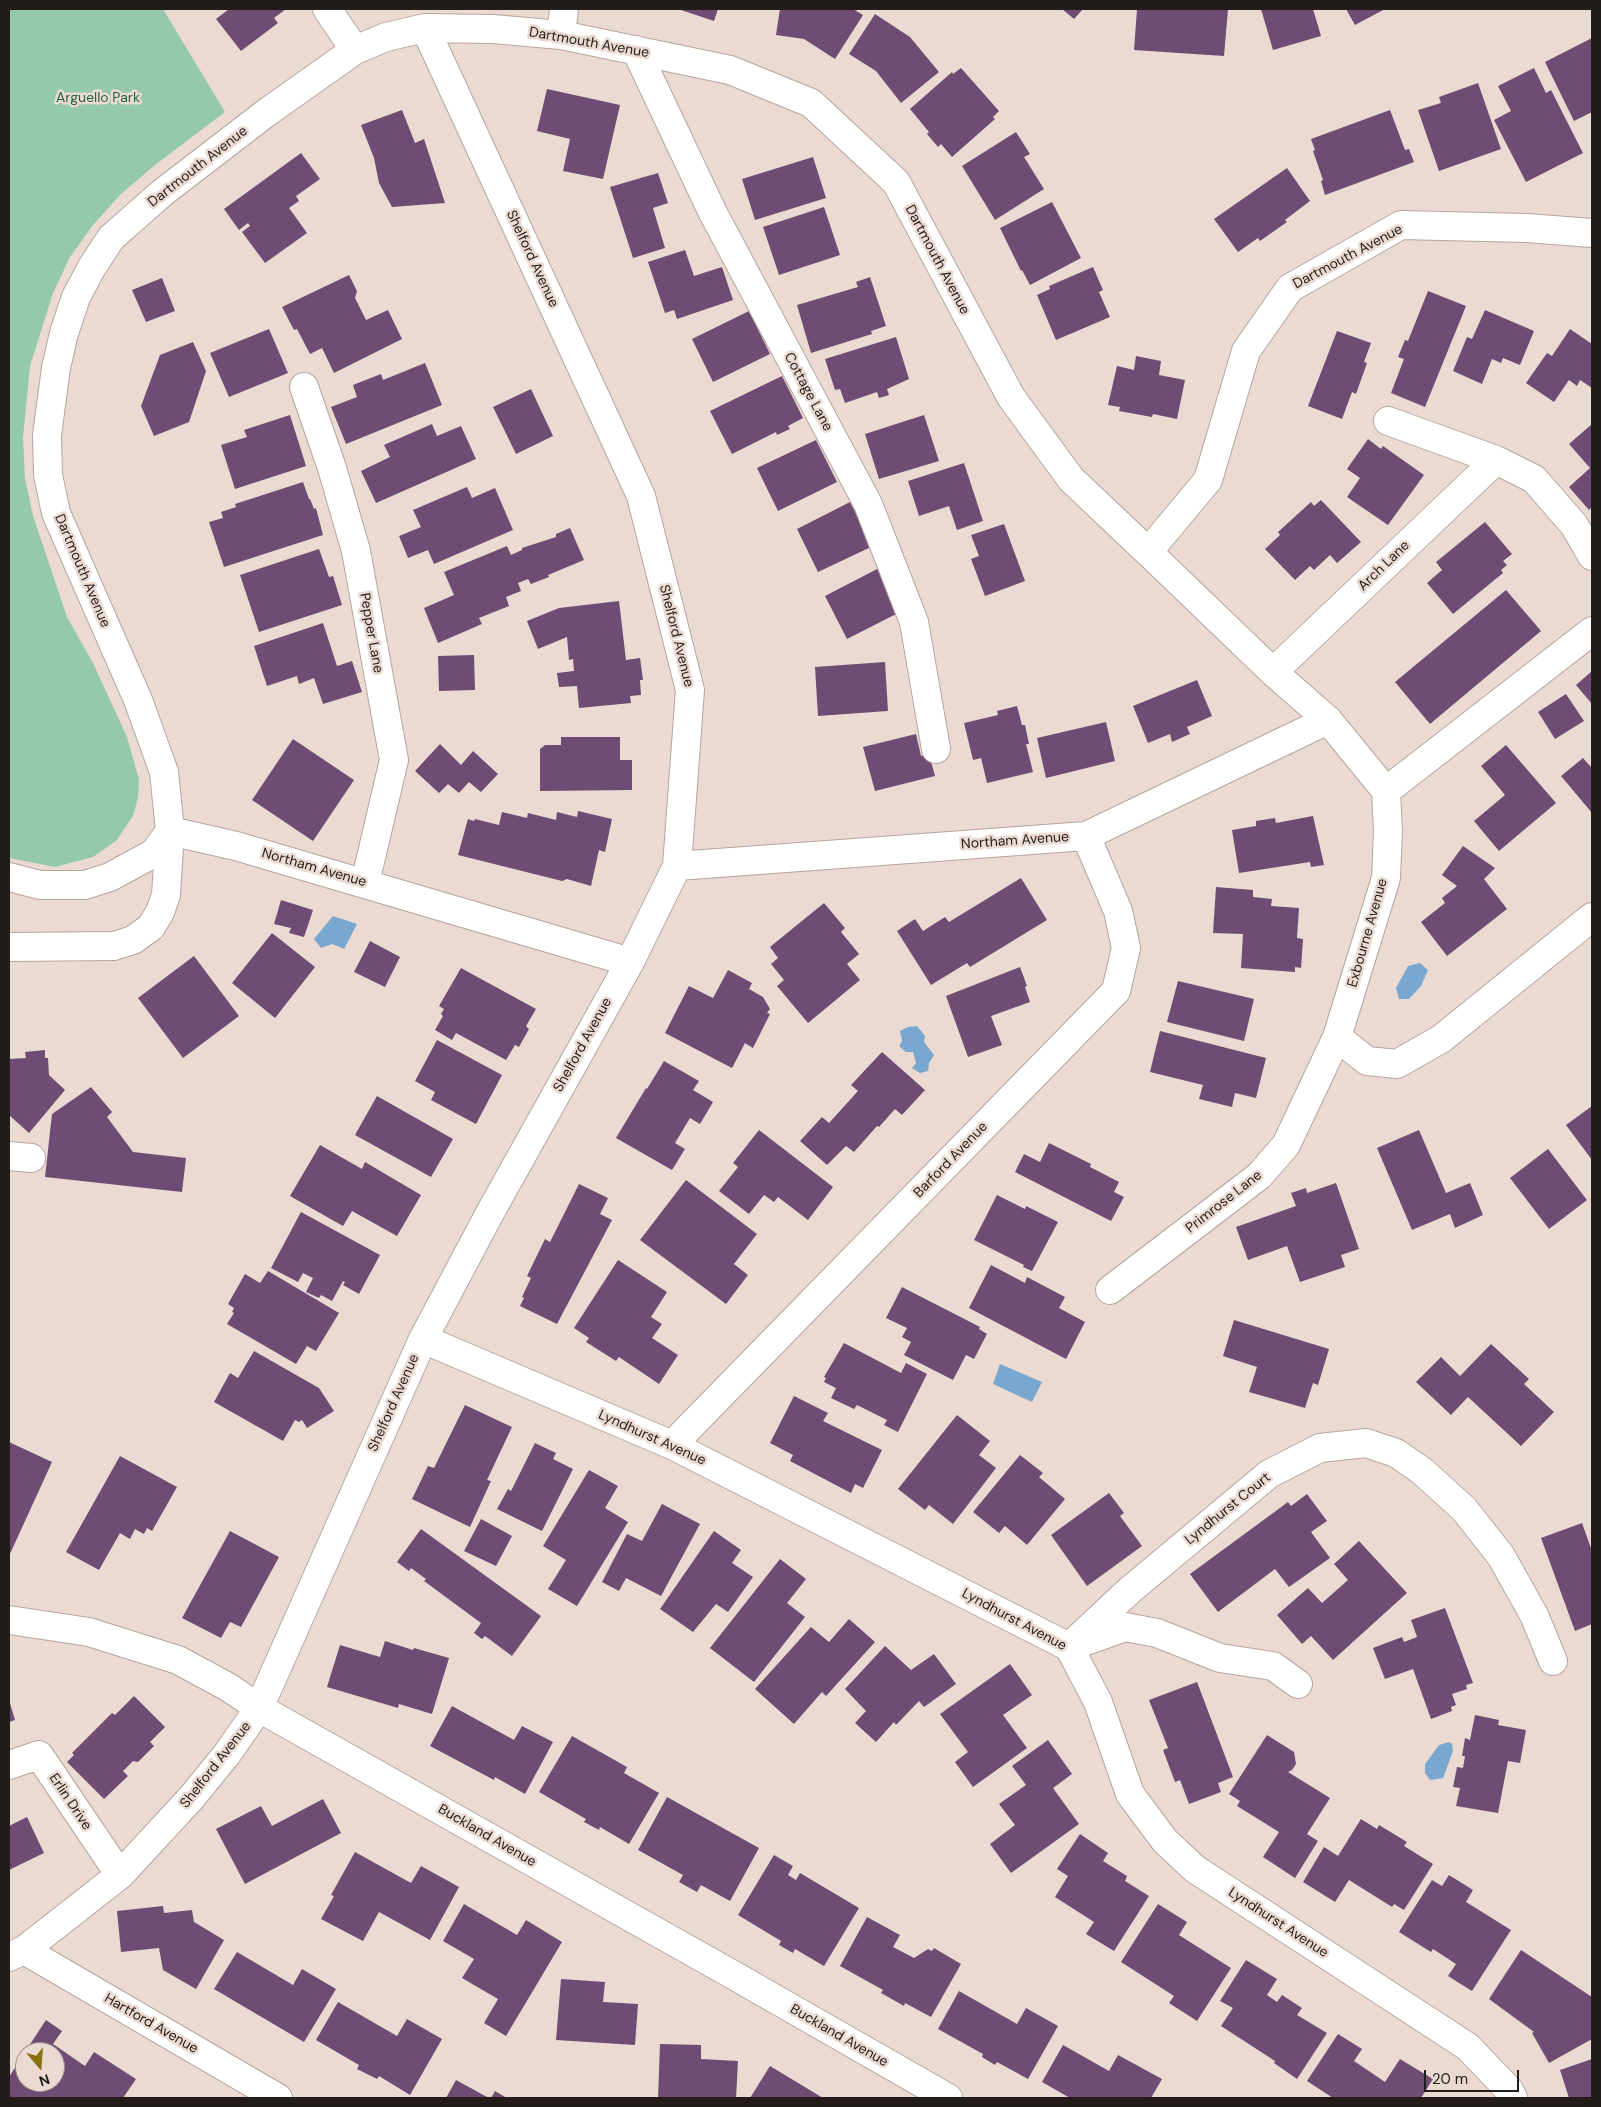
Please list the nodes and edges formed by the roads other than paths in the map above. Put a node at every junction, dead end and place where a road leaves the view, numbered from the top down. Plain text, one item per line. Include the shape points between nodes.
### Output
1 (327, 9) edge
2 (564, 9) edge
3 (425, 28) junction
4 (561, 35) junction
5 (355, 50) junction
6 (636, 50) junction
7 (1592, 233) edge
8 (304, 386) dead end
9 (1388, 421) dead end
10 (1496, 460) junction
11 (1148, 552) junction
12 (1592, 556) edge
13 (1592, 631) edge
14 (1273, 672) junction
15 (1328, 720) junction
16 (936, 749) dead end
17 (1386, 790) junction
18 (170, 831) junction
19 (1086, 836) junction
20 (677, 866) junction
21 (9, 877) edge
22 (365, 883) junction
23 (1592, 917) edge
24 (9, 947) edge
25 (630, 962) junction
26 (1337, 1037) junction
27 (1110, 1290) dead end
28 (423, 1339) junction
29 (672, 1445) junction
30 (9, 1620) edge
31 (1069, 1647) junction
32 (1553, 1661) dead end
33 (1298, 1684) dead end
34 (259, 1708) junction
35 (9, 1765) edge
36 (120, 1874) junction
37 (16, 1954) edge
38 (278, 2098) edge
39 (948, 2098) edge
40 (1513, 2098) edge

1 - 5 street
2 - 4 street
3 - 4 street, Dartmouth Avenue via 493,28
3 - 5 street, Dartmouth Avenue via 386,37
3 - 20 street, Shelford Avenue via 641,496 690,690
4 - 6 street, Dartmouth Avenue
5 - 18 street, Dartmouth Avenue via 162,193 111,238 76,297 64,333 47,435 48,475 56,513 142,709 164,772
6 - 11 street, Dartmouth Avenue via 730,70 811,104 896,182 1011,397 1071,479
6 - 16 street, Cottage Lane via 712,211 868,504 914,622
7 - 11 street, Dartmouth Avenue via 1401,225 1290,288 1246,351 1208,480
8 - 22 street, Pepper Lane via 356,551 394,760
9 - 10 street
10 - 12 street via 1534,479 1574,525
10 - 14 street, Arch Lane
11 - 14 street
13 - 17 street
14 - 15 street
15 - 17 street
15 - 19 street, Northam Avenue
17 - 26 street, Exbourne Avenue via 1386,878
18 - 21 street via 154,853 110,877 86,885 40,885
18 - 22 street, Northam Avenue via 236,846
18 - 24 street, Dartmouth Avenue via 166,895 151,927 133,940 114,946
19 - 20 street, Northam Avenue
19 - 29 street, Barford Avenue via 1118,911 1126,948 1116,991
20 - 25 street, Shelford Avenue
22 - 25 street, Northam Avenue
23 - 26 street via 1441,1039 1397,1064 1367,1061
25 - 28 street, Shelford Avenue
26 - 27 street, Primrose Lane via 1286,1145 1259,1176
28 - 29 street, Lyndhurst Avenue
28 - 34 street, Shelford Avenue
29 - 31 street, Lyndhurst Avenue
30 - 34 street, Buckland Avenue via 89,1632 178,1660
31 - 32 street, Lyndhurst Court via 1130,1590 1269,1474 1320,1448 1366,1443 1396,1453 1422,1471 1464,1509 1501,1556 1534,1615
31 - 33 street via 1125,1627 1157,1633 1220,1658 1273,1666
31 - 40 street, Lyndhurst Avenue via 1098,1702 1130,1794 1165,1841 1195,1869 1468,2047
34 - 36 street, Shelford Avenue via 192,1797
34 - 39 street, Buckland Avenue
35 - 36 street, Erlin Drive via 39,1755
36 - 37 street, Shelford Avenue
37 - 38 street, Hartford Avenue

